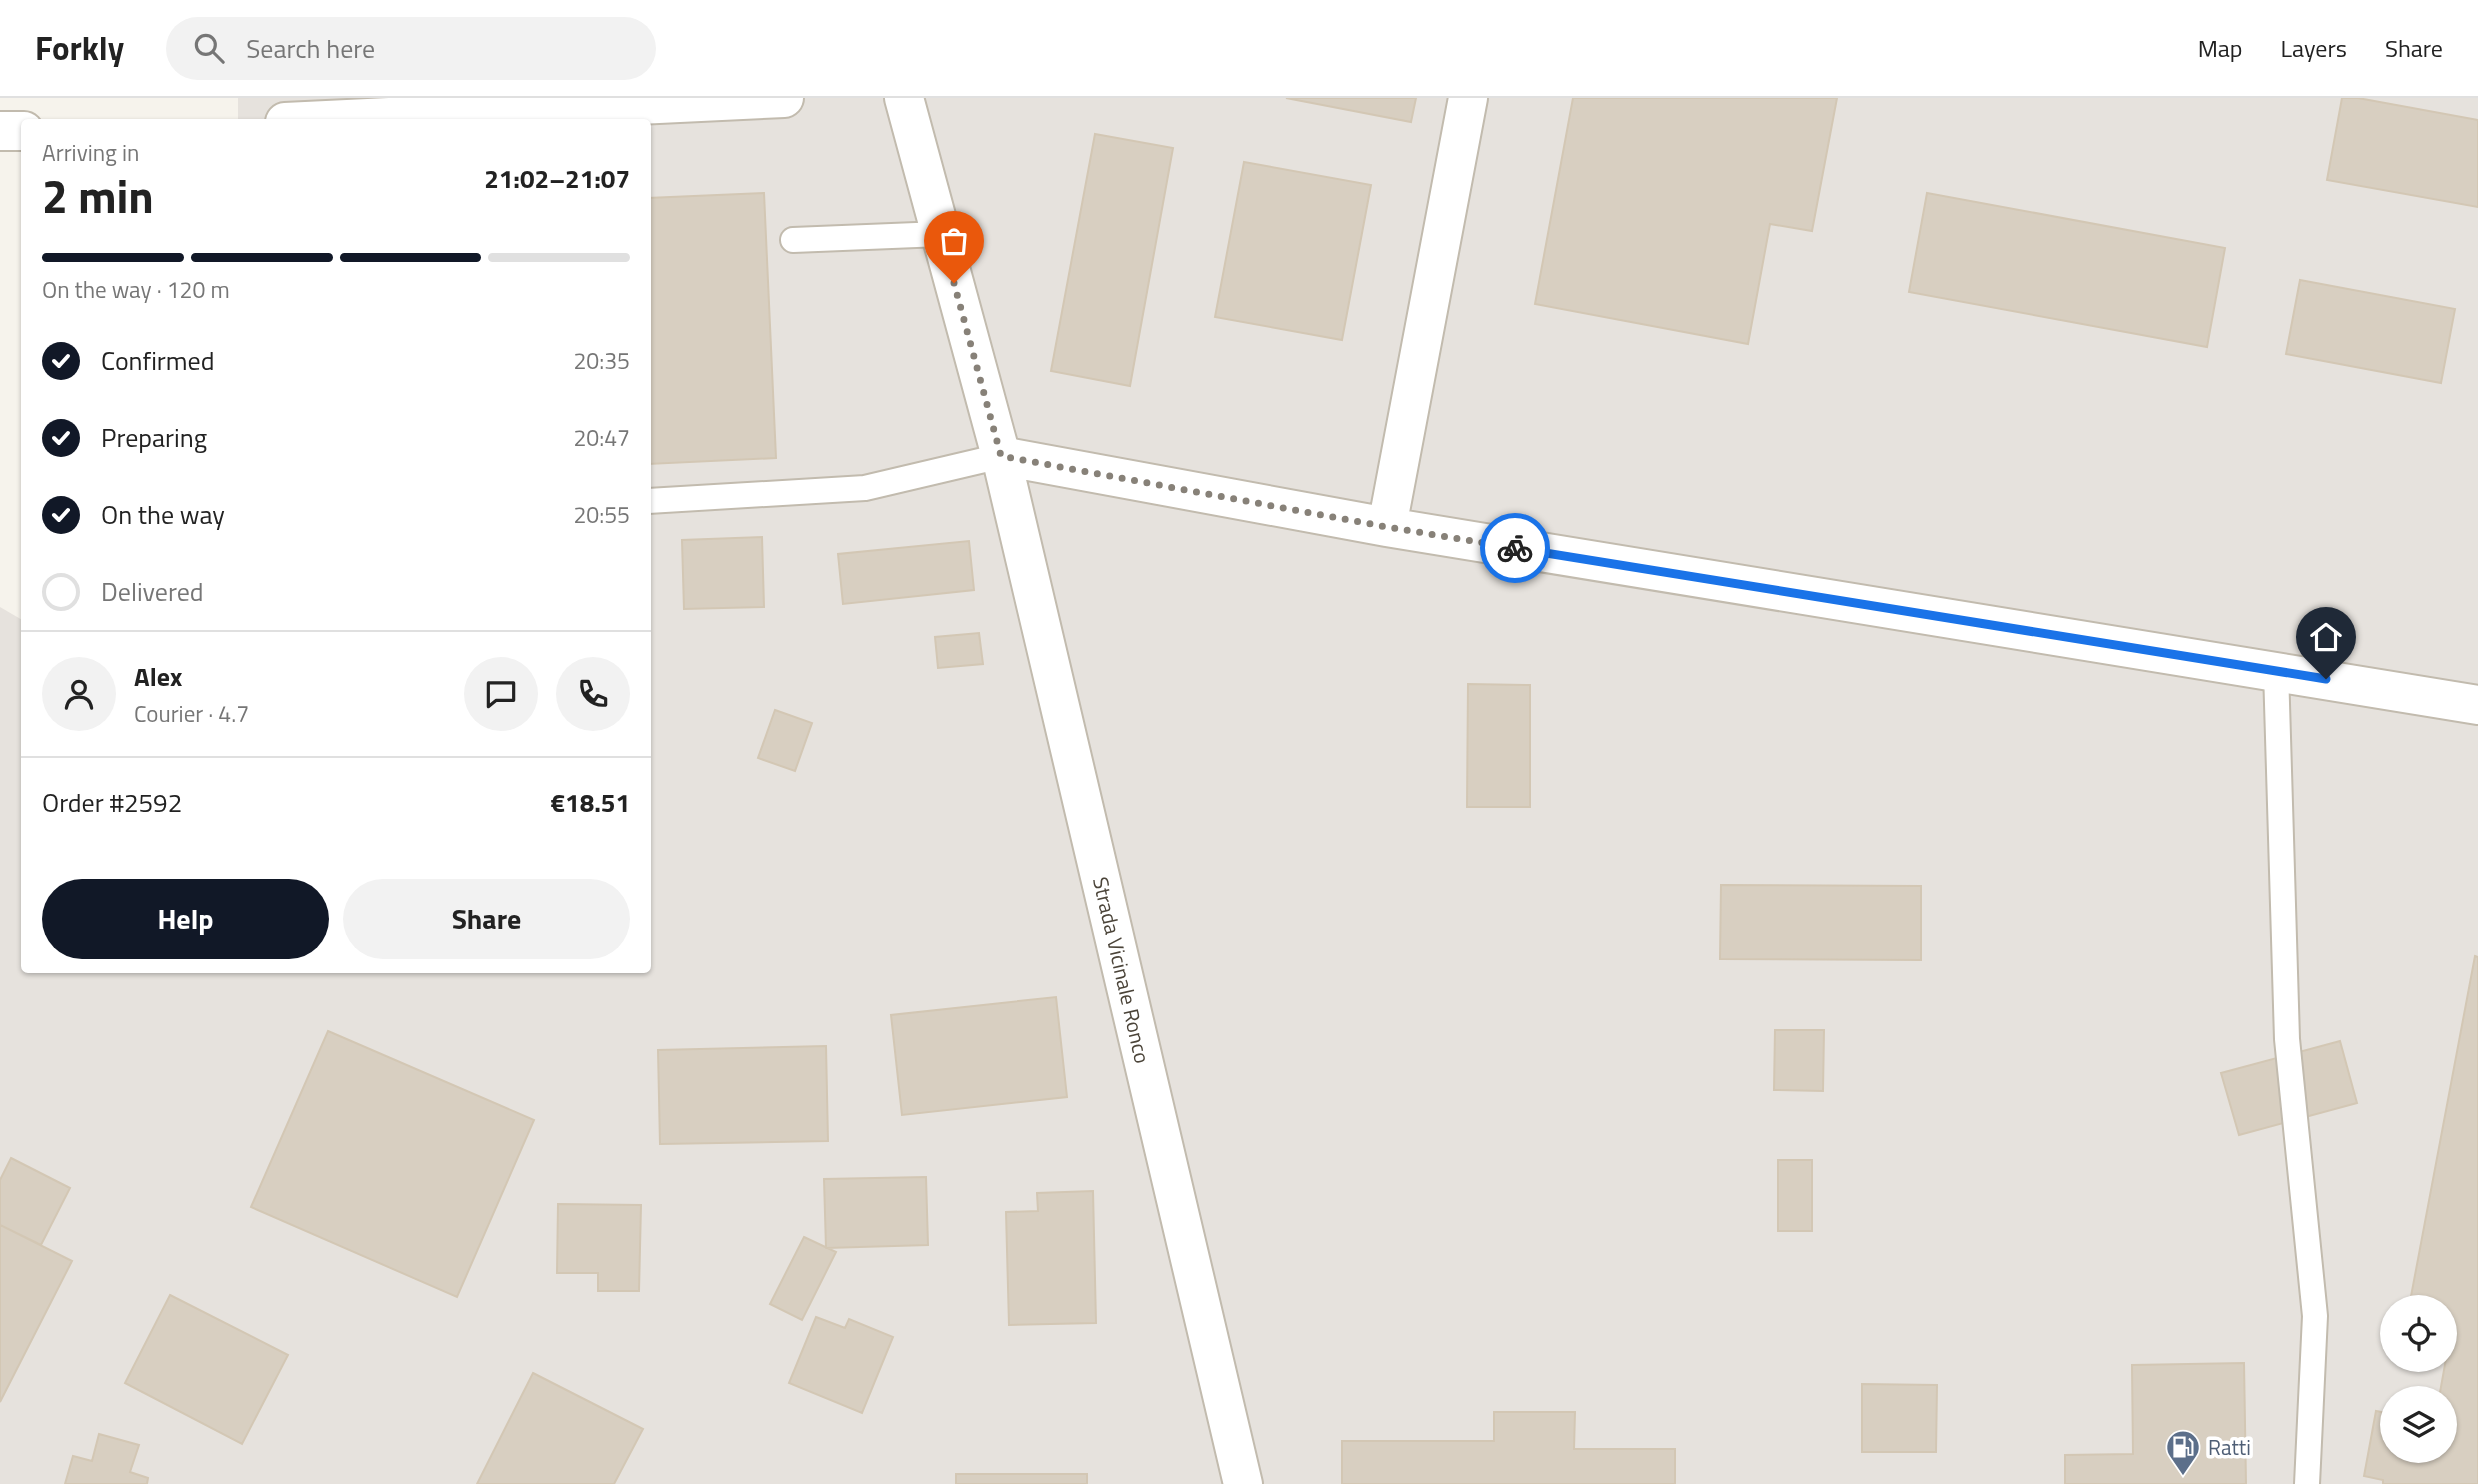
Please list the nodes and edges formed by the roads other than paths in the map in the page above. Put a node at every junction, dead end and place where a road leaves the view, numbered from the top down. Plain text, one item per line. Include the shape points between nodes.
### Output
1 (784, 98) edge
2 (904, 98) edge
3 (1468, 98) edge
4 (416, 119) edge
5 (0, 131) edge
6 (21, 131) edge
7 (941, 234) junction
8 (793, 240) dead end
9 (1001, 456) junction
10 (651, 501) edge
11 (1387, 527) junction
12 (2276, 670) junction
13 (2478, 705) edge
14 (1243, 1484) edge
15 (2307, 1484) edge

1 - 4 street
2 - 7 street, Strada Vicinale Ronco
3 - 11 street
5 - 6 street
7 - 8 lane
7 - 9 street, Strada Vicinale Ronco
9 - 10 lane via 865,488
9 - 11 street
9 - 14 street, Strada Vicinale Ronco
11 - 12 street
12 - 13 street
12 - 15 lane via 2287,1039 2315,1316

